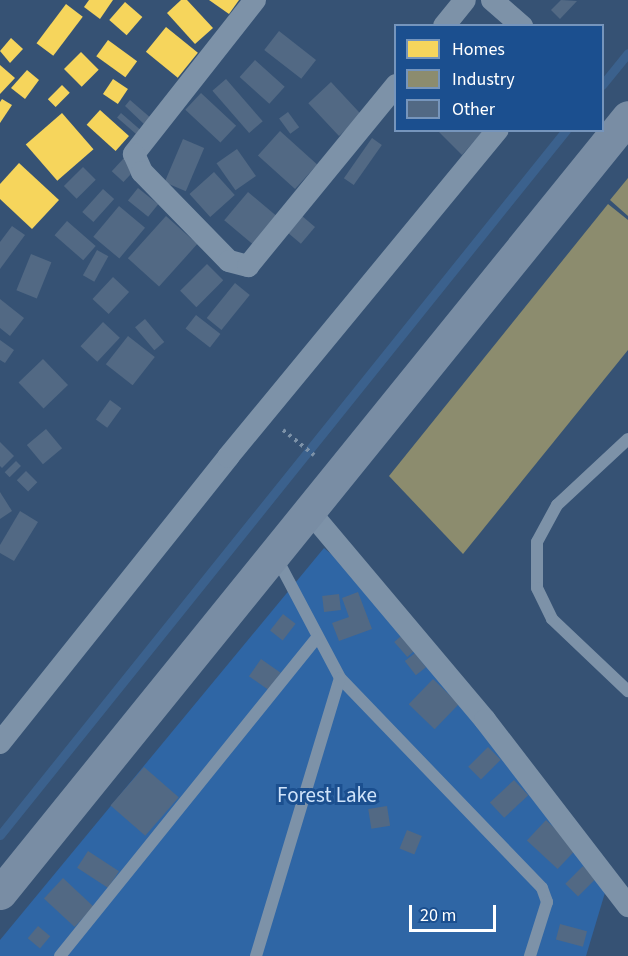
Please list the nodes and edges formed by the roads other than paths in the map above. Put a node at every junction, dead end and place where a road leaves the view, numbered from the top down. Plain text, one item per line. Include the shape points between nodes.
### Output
1 (255, 0) edge
2 (465, 0) edge
3 (492, 0) edge
4 (446, 24) edge
5 (520, 24) edge
6 (394, 87) edge
7 (628, 117) edge
8 (496, 132) edge
9 (628, 439) edge
10 (310, 512) junction
11 (275, 554) junction
12 (317, 638) junction
13 (340, 678) junction
14 (628, 691) edge
15 (0, 743) edge
16 (0, 893) edge
17 (628, 906) edge
18 (60, 956) edge
19 (256, 956) edge
20 (530, 956) edge

1 - 6 street via 134,154 142,172 229,261 248,266
2 - 4 street
3 - 5 street
7 - 10 street
8 - 15 street via 228,457
9 - 14 lane via 557,505 537,542 537,588 552,619
10 - 11 street
10 - 17 street via 485,720
11 - 12 lane
11 - 16 street
12 - 13 lane
12 - 18 lane
13 - 19 lane
13 - 20 lane via 542,888 547,902

